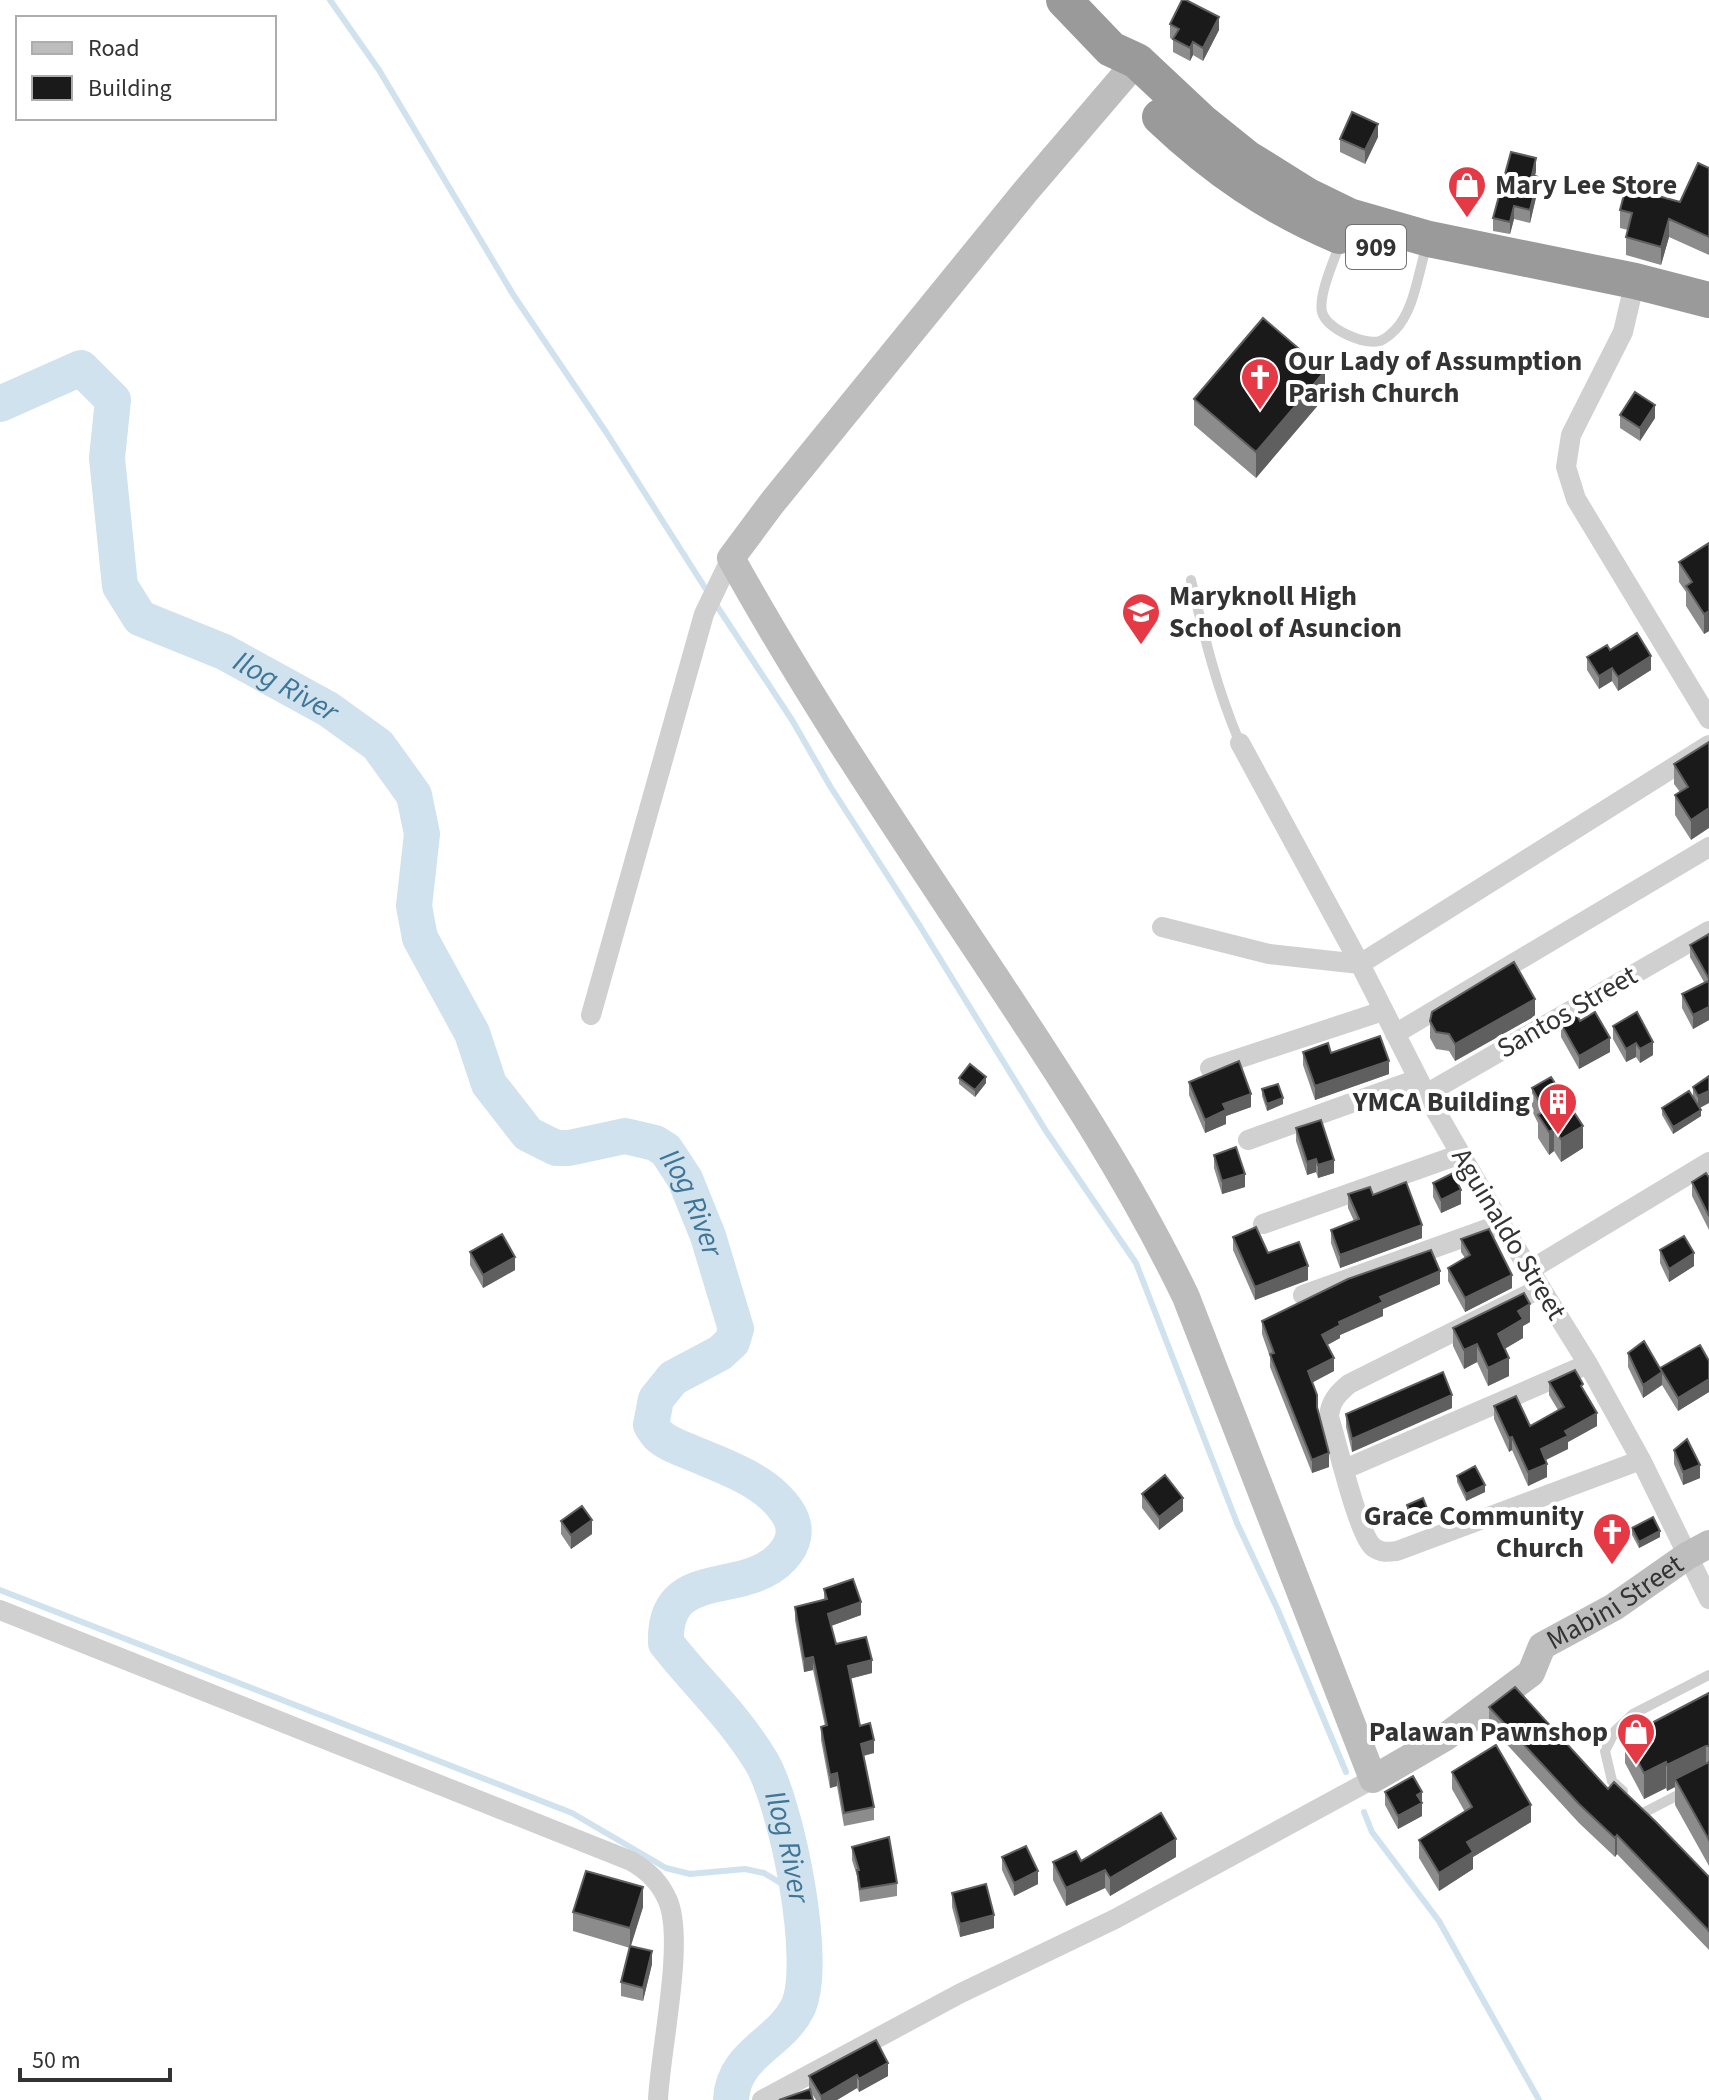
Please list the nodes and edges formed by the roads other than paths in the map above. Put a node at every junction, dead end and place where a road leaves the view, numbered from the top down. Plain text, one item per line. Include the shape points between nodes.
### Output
1 (1064, 0) edge
2 (1123, 62) junction
3 (1345, 227) junction
4 (1425, 250) junction
5 (1633, 290) junction
6 (1709, 300) edge
7 (1709, 322) edge
8 (731, 558) junction
9 (1191, 580) dead end
10 (1709, 719) edge
11 (1240, 743) joint
12 (1709, 745) edge
13 (1709, 847) edge
14 (1162, 927) dead end
15 (1709, 931) edge
16 (1360, 964) junction
17 (1383, 1011) junction
18 (591, 1015) dead end
19 (1395, 1034) junction
20 (1210, 1068) dead end
21 (1422, 1086) junction
22 (1248, 1140) dead end
23 (1461, 1154) junction
24 (1709, 1162) edge
25 (1263, 1224) dead end
26 (1501, 1224) junction
27 (1530, 1270) junction
28 (1541, 1288) junction
29 (1303, 1295) dead end
30 (1588, 1364) junction
31 (1641, 1460) junction
32 (1345, 1469) junction
33 (1698, 1550) edge
34 (1709, 1599) edge
35 (0, 1610) edge
36 (1709, 1675) edge
37 (1373, 1779) junction
38 (1709, 1779) edge
39 (1645, 1812) junction
40 (1656, 1823) edge
41 (658, 2100) edge
42 (762, 2100) edge

1 - 2 highway, 909
2 - 3 highway, 909 via 1172,129 1232,179 1293,217
2 - 8 street
3 - 4 highway, 909
3 - 4 lane via 1322,311 1338,329 1368,341 1392,334 1401,323
4 - 5 highway, 909
5 - 6 highway, 909
5 - 7 highway, 909
5 - 10 street via 1623,332 1571,435 1566,467 1576,499
8 - 18 street via 704,614
8 - 37 street via 807,691 1088,1118 1157,1237 1186,1297
9 - 11 lane via 1208,655
11 - 16 street, Aguinaldo Street
12 - 16 street
13 - 19 street
14 - 16 street via 1269,954
15 - 21 street, Santos Street
16 - 17 street, Aguinaldo Street
17 - 19 street, Aguinaldo Street
17 - 20 street
19 - 21 street, Aguinaldo Street
21 - 22 street, Santos Street
21 - 23 street, Aguinaldo Street
23 - 25 street
23 - 26 street, Aguinaldo Street
24 - 27 street
26 - 27 street, Aguinaldo Street
26 - 29 street
27 - 28 street, Aguinaldo Street
28 - 30 street, Aguinaldo Street
28 - 32 street via 1338,1393 1329,1417
30 - 31 street, Aguinaldo Street
30 - 32 street
31 - 32 street via 1397,1551 1382,1552 1360,1529
31 - 33 street, Aguinaldo Street
33 - 34 street, Aguinaldo Street
33 - 37 street, Mabini Street via 1614,1607 1542,1646 1531,1673 1444,1738
35 - 41 street via 649,1871 670,1904 674,1926
36 - 39 lane via 1633,1714 1615,1731 1605,1751 1612,1781
37 - 42 street
38 - 39 lane
39 - 40 lane

